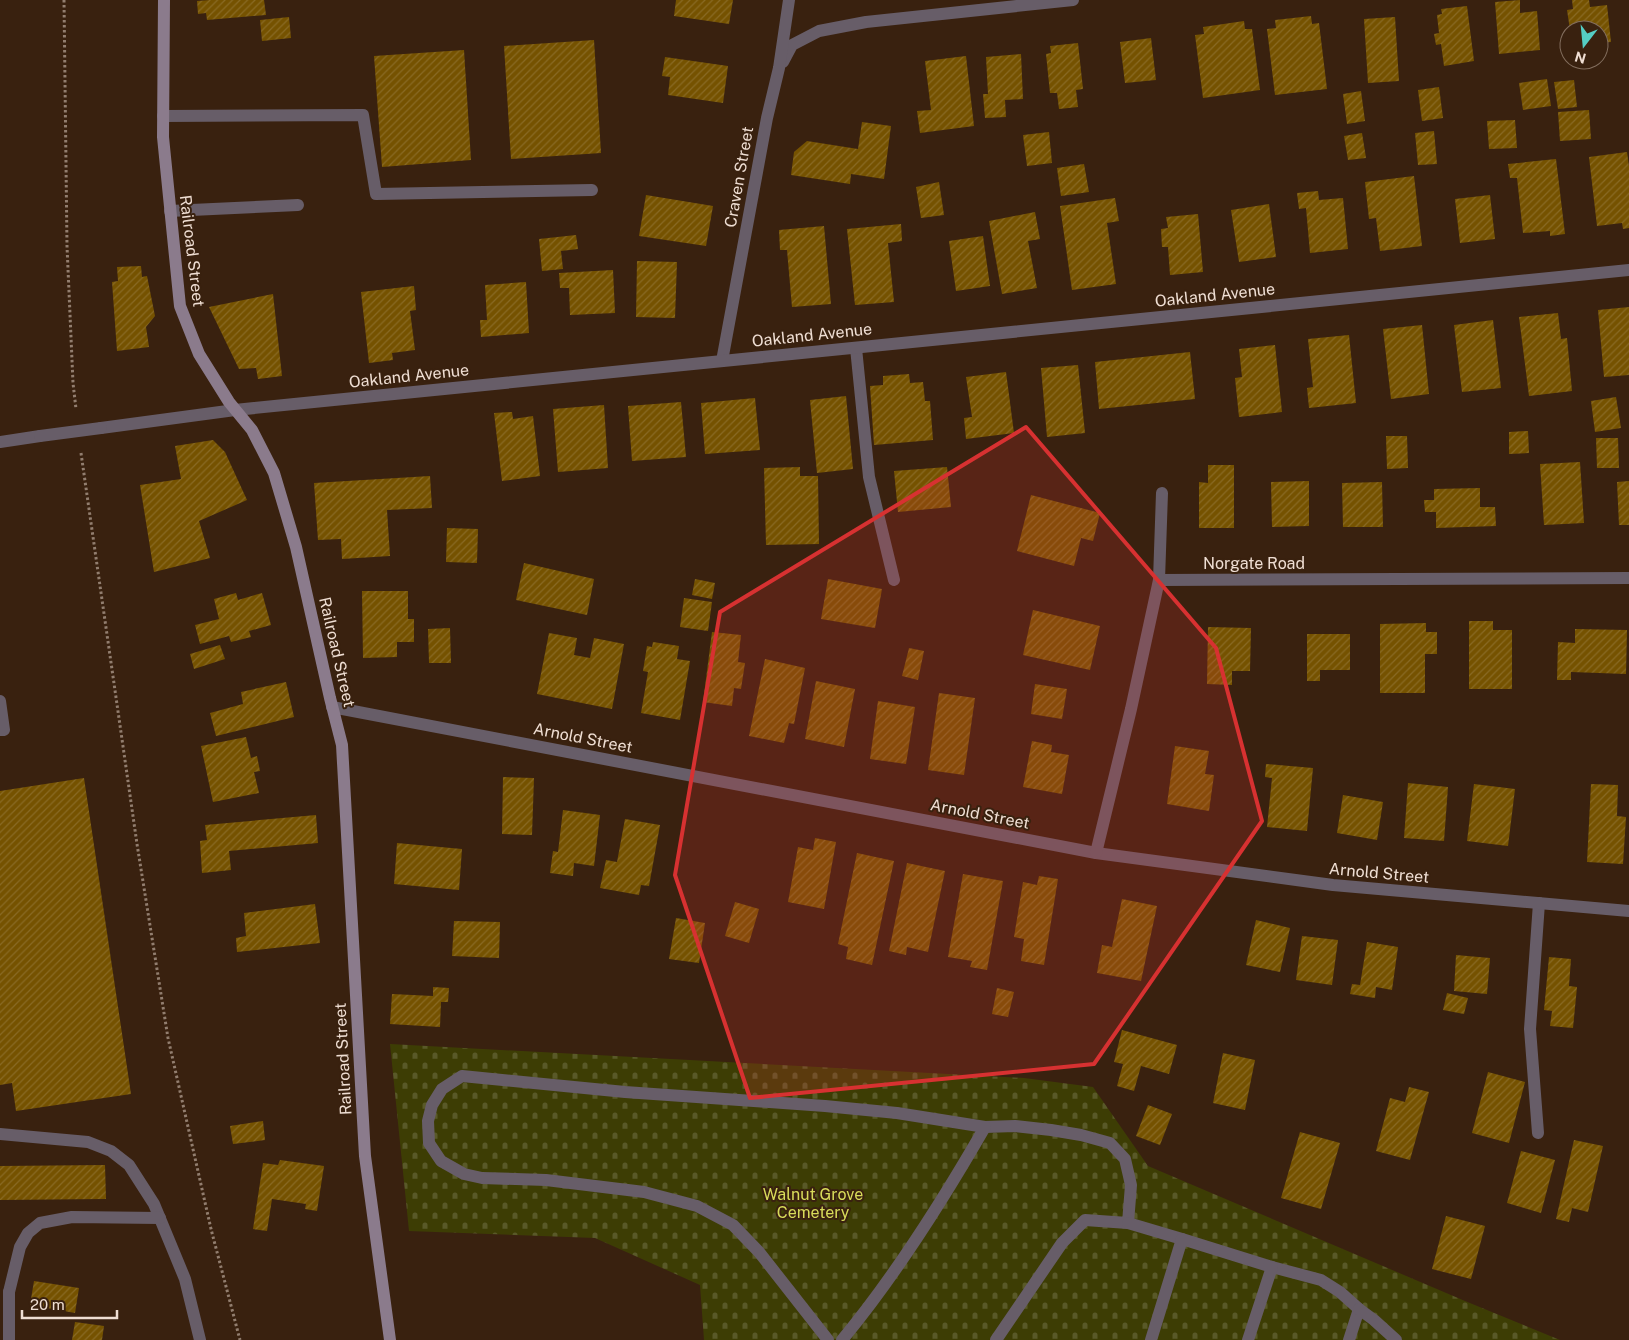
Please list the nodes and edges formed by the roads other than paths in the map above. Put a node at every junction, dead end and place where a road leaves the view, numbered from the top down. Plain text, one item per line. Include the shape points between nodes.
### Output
1 (164, 0) edge
2 (789, 0) edge
3 (1073, 0) edge
4 (779, 68) junction
5 (163, 116) junction
6 (592, 190) dead end
7 (298, 205) dead end
8 (170, 211) junction
9 (1629, 270) edge
10 (856, 348) junction
11 (722, 361) junction
12 (235, 410) junction
13 (0, 442) edge
14 (1162, 493) dead end
15 (1629, 578) edge
16 (894, 580) dead end
17 (1159, 580) junction
18 (0, 702) edge
19 (332, 706) junction
20 (0, 730) edge
21 (1096, 853) junction
22 (1539, 903) junction
23 (1629, 910) edge
24 (986, 1127) junction
25 (1538, 1133) dead end
26 (0, 1134) edge
27 (160, 1218) junction
28 (1128, 1223) junction
29 (1182, 1239) junction
30 (1272, 1267) junction
31 (1359, 1309) junction
32 (9, 1340) edge
33 (200, 1340) edge
34 (390, 1340) edge
35 (828, 1340) edge
36 (842, 1340) edge
37 (996, 1340) edge
38 (1151, 1340) edge
39 (1248, 1340) edge
40 (1349, 1340) edge
41 (1396, 1340) edge

1 - 5 main road, Railroad Street
2 - 4 street, Craven Street
3 - 4 street via 866,22 818,31 792,45
4 - 11 street, Craven Street
5 - 6 street via 363,115 376,194
5 - 8 main road, Railroad Street
7 - 8 street
8 - 12 main road, Railroad Street via 180,306 199,354
9 - 10 street, Oakland Avenue
10 - 11 street, Oakland Avenue
10 - 16 street via 869,477
11 - 12 street, Oakland Avenue
12 - 13 street, Oakland Avenue, bridge
12 - 19 main road, Railroad Street via 252,430 274,474 296,547
14 - 17 street
15 - 17 street, Norgate Road
17 - 21 street
18 - 20 street via 4,730
19 - 21 street, Arnold Street
19 - 34 main road, Railroad Street via 342,745 365,1156
21 - 22 street, Arnold Street via 1333,885
22 - 23 street, Arnold Street
22 - 25 street via 1530,1029
24 - 28 street via 1052,1130 1110,1143 1125,1159 1131,1185
24 - 35 street via 897,1113 462,1076 442,1089 432,1105 428,1121 429,1142 441,1161 464,1174 644,1192 697,1206 733,1225 759,1252
24 - 36 street via 948,1190 863,1315
26 - 27 street via 88,1142 111,1151 129,1165
27 - 32 street via 72,1217 40,1223 28,1233 20,1247 9,1292
27 - 33 street via 185,1279
28 - 29 street
28 - 37 street via 1086,1220 1062,1243
29 - 30 street
29 - 38 street
30 - 31 street via 1321,1280
30 - 39 street
31 - 40 street
31 - 41 street

